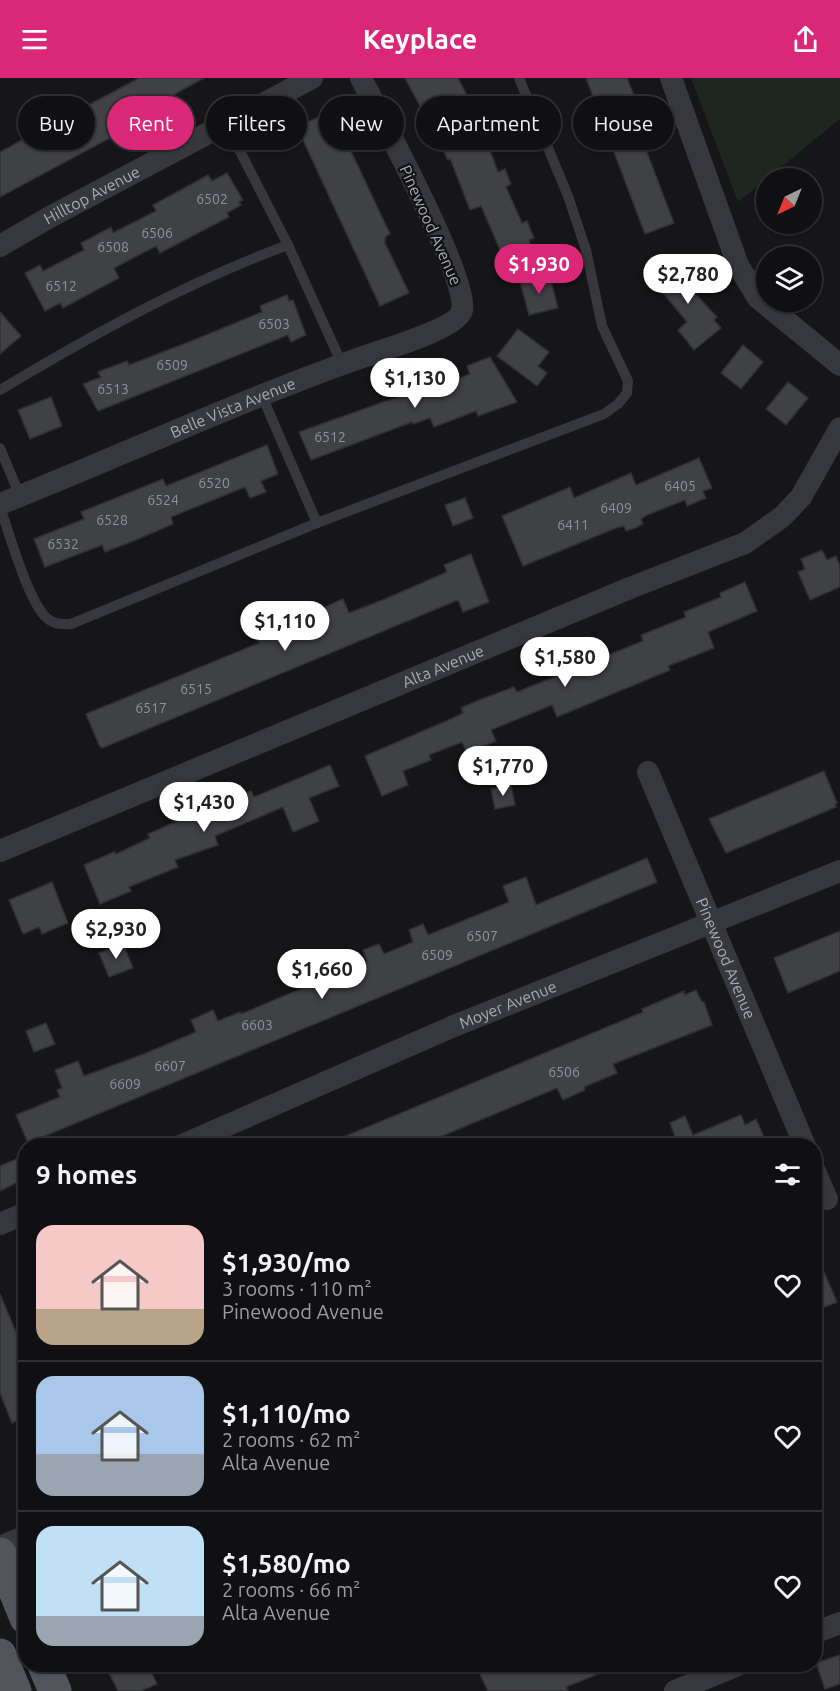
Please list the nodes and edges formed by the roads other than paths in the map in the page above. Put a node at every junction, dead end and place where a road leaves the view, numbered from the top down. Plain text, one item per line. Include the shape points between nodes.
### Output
1 (312, 78) edge
2 (361, 78) edge
3 (519, 78) edge
4 (671, 78) edge
5 (278, 96) edge
6 (206, 135) edge
7 (239, 150) edge
8 (288, 245) junction
9 (0, 246) edge
10 (462, 310) joint
11 (342, 364) junction
12 (840, 365) edge
13 (0, 390) edge
14 (262, 396) junction
15 (840, 428) edge
16 (0, 448) edge
17 (7, 502) edge
18 (317, 523) junction
19 (648, 772) dead end
20 (0, 851) edge
21 (840, 871) edge
22 (713, 924) junction
23 (198, 1138) edge
24 (802, 1138) edge
25 (18, 1216) edge
26 (0, 1224) edge
27 (18, 1539) edge
28 (0, 1547) edge
29 (0, 1554) edge
30 (18, 1598) edge
31 (840, 1623) edge
32 (822, 1631) edge
33 (0, 1654) edge
34 (47, 1672) edge
35 (721, 1672) edge
36 (15, 1691) edge
37 (55, 1691) edge
38 (675, 1691) edge

1 - 5 street, Hilltop Avenue
2 - 10 street, Pinewood Avenue via 435,228 460,292
3 - 18 lane via 568,196 586,250 602,326 628,381 627,393 604,414
4 - 12 street via 738,265 758,298
6 - 9 street, Hilltop Avenue
7 - 8 lane
8 - 11 lane
8 - 13 lane via 84,339
10 - 11 street, Belle Vista Avenue via 451,322 427,333
11 - 14 street, Belle Vista Avenue
14 - 17 street, Belle Vista Avenue
14 - 18 lane
15 - 20 street, Alta Avenue via 801,497 782,517 745,543
16 - 17 lane
17 - 18 lane via 25,576 41,611 56,624 78,621
19 - 22 street, Pinewood Avenue
21 - 22 street, Moyer Avenue
22 - 23 street, Moyer Avenue via 454,1026
22 - 24 street, Pinewood Avenue
25 - 26 street
27 - 28 street
29 - 30 main road
31 - 32 street
33 - 36 main road
34 - 37 main road
35 - 38 street

